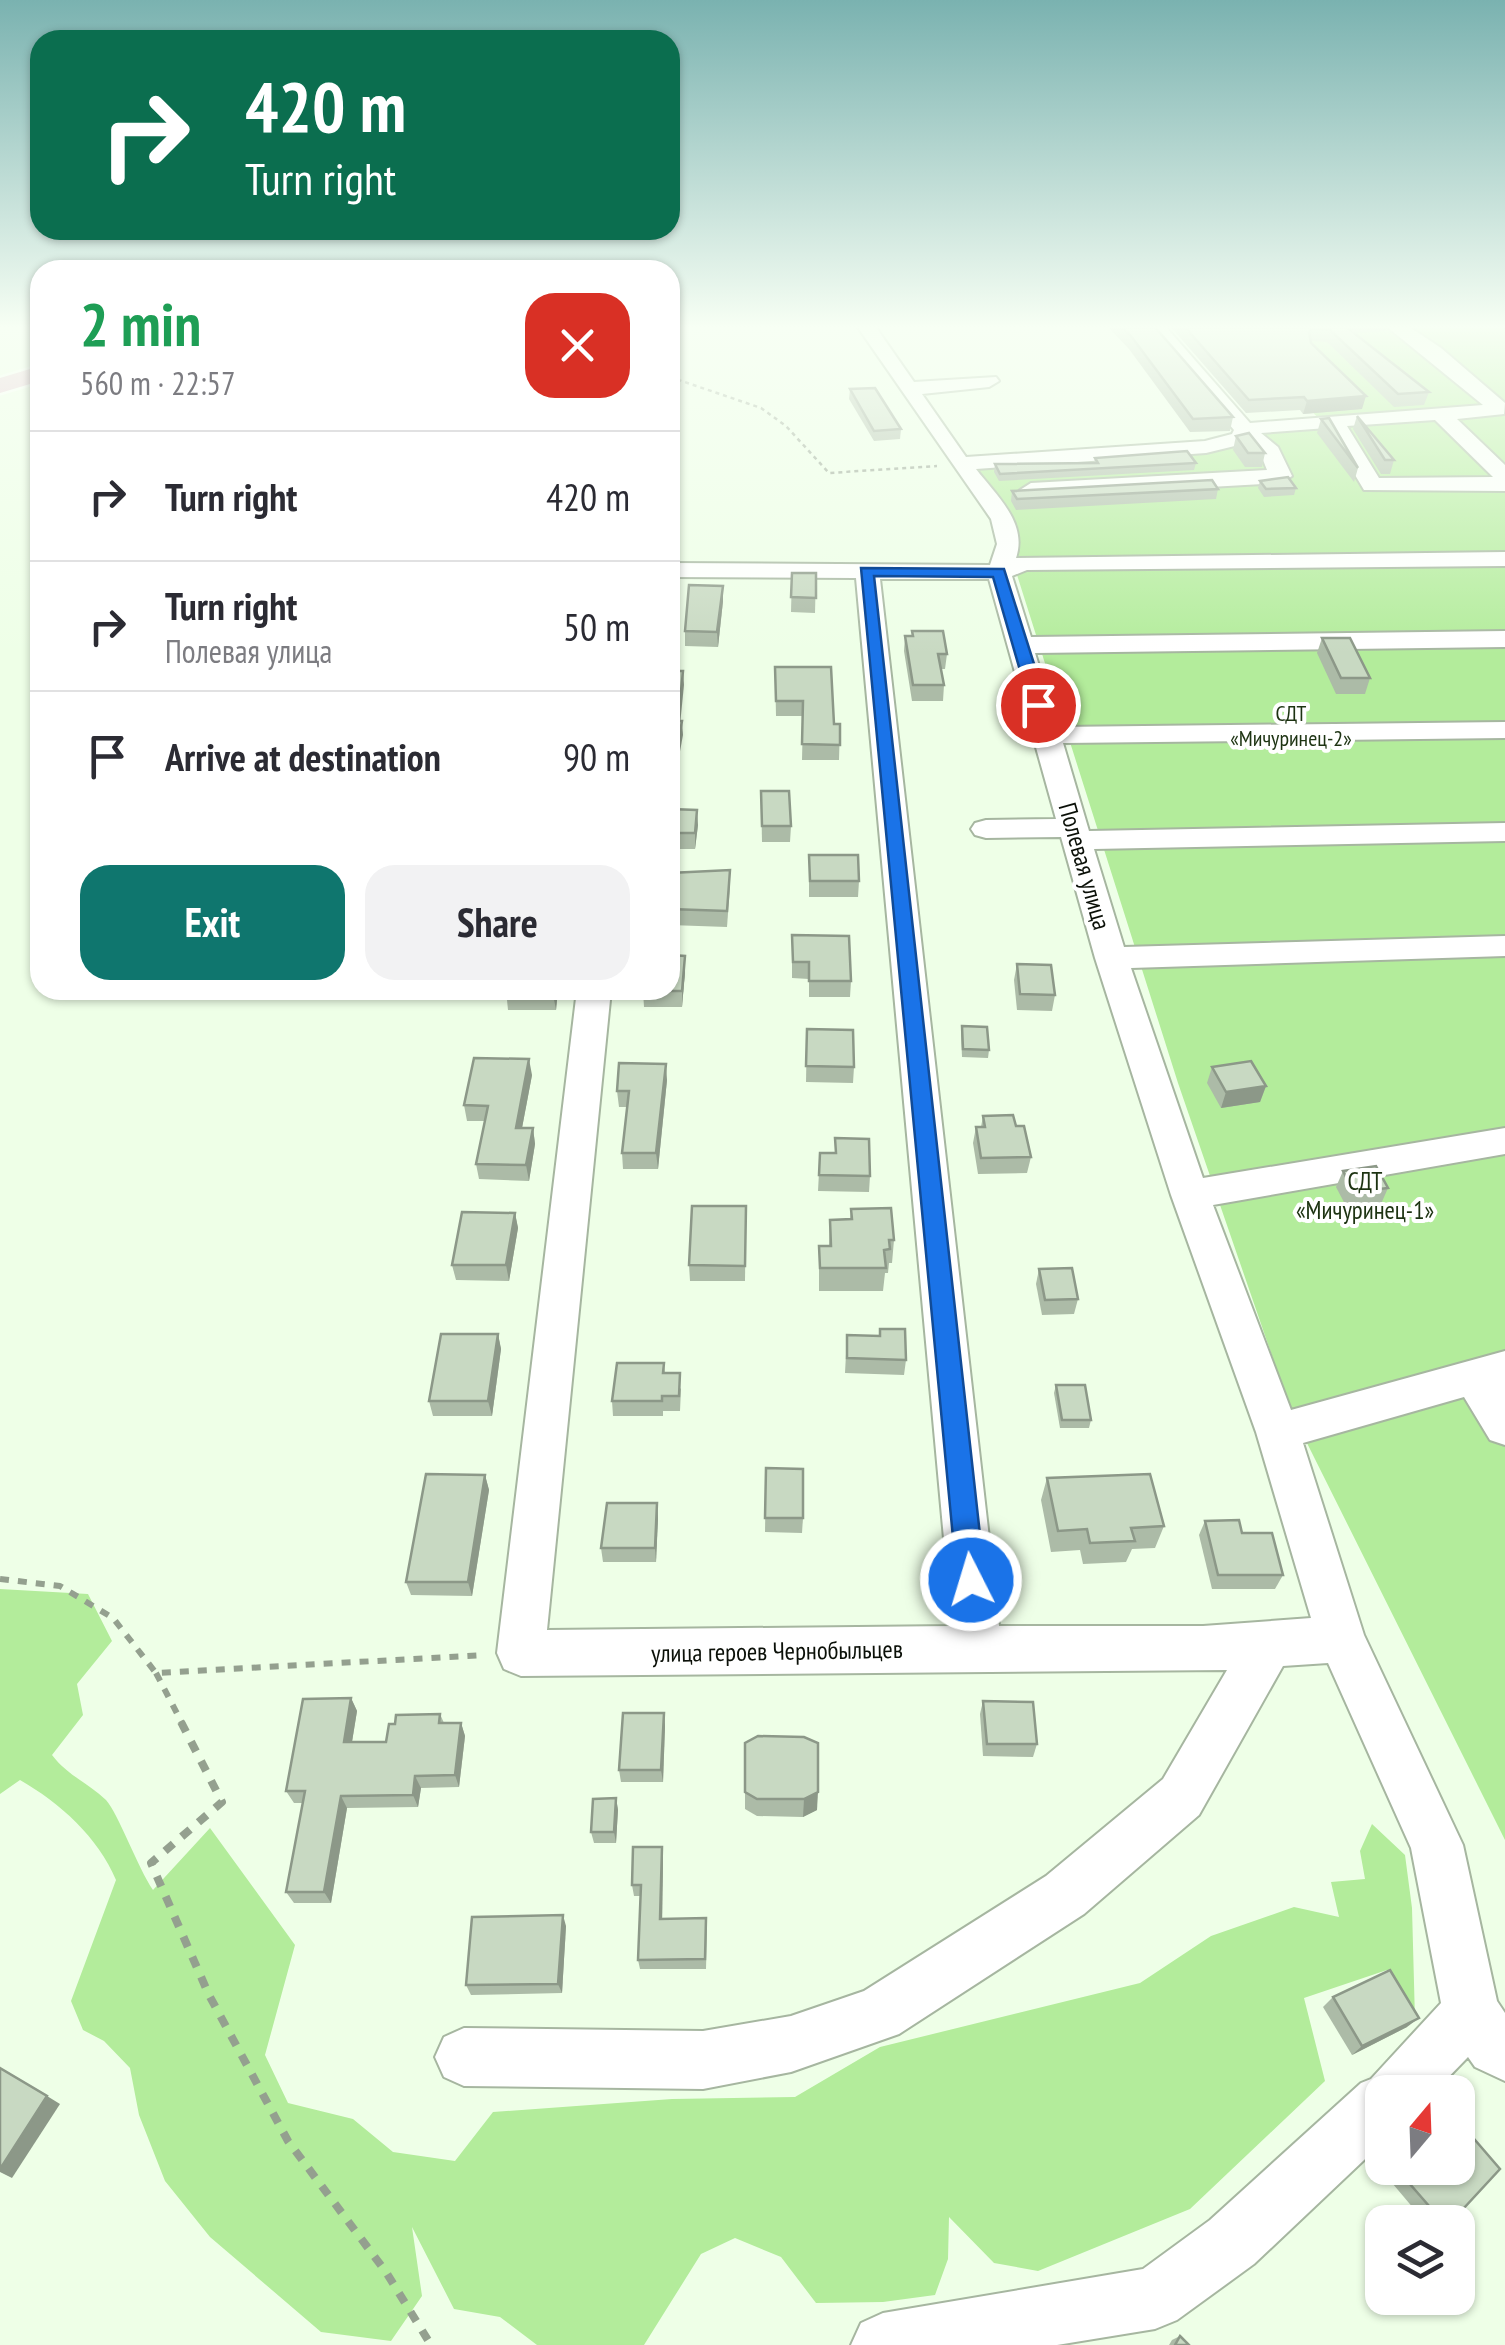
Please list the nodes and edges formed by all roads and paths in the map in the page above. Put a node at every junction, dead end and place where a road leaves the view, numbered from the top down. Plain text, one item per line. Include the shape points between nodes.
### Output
1 (794, 435) edge
2 (941, 435) edge
3 (1242, 435) edge
4 (1251, 435) edge
5 (1342, 435) edge
6 (1461, 435) edge
7 (960, 464) junction
8 (1505, 480) edge
9 (984, 492) junction
10 (1505, 559) edge
11 (680, 570) edge
12 (866, 571) junction
13 (999, 572) junction
14 (1505, 639) edge
15 (1022, 644) junction
16 (1505, 730) edge
17 (1047, 735) junction
18 (986, 829) dead end
19 (1505, 832) edge
20 (1076, 834) junction
21 (1505, 946) edge
22 (1111, 958) junction
23 (593, 1000) edge
24 (1505, 1142) edge
25 (1190, 1195) junction
26 (1489, 1371) edge
27 (1505, 1427) edge
28 (1278, 1432) junction
29 (0, 1579) edge
30 (1341, 1640) junction
31 (1269, 1644) junction
32 (978, 1649) junction
33 (521, 1654) junction
34 (156, 1673) junction
35 (1488, 2032) edge
36 (464, 2057) dead end
37 (1421, 2075) edge
38 (1365, 2120) edge
39 (431, 2345) edge
40 (883, 2345) edge

1 - 7 path via 829,473
2 - 7 street, Полевая улица
3 - 7 street via 1206,447
4 - 9 street via 1282,476
5 - 8 street via 1372,486
6 - 8 street
7 - 9 street, Полевая улица
9 - 13 street, Полевая улица via 1009,544
10 - 13 street via 1025,563
11 - 12 street
12 - 13 street
12 - 32 street
13 - 15 street, Полевая улица
14 - 15 street
15 - 17 street, Полевая улица
16 - 17 street
17 - 20 street, Полевая улица
18 - 20 street
19 - 20 street
20 - 22 street, Полевая улица
21 - 22 street
22 - 25 street, Полевая улица
23 - 33 street
24 - 25 street
25 - 28 street, Полевая улица
26 - 27 street
26 - 28 street
28 - 30 street, Полевая улица
29 - 34 path via 60,1586 113,1618
30 - 31 street, улица героев Чернобыльцев
30 - 35 street, Полевая улица via 1438,1845
31 - 32 street, улица героев Чернобыльцев
31 - 36 street via 1181,1797 1066,1895 878,2014 791,2044 702,2060
32 - 33 street, улица героев Чернобыльцев
33 - 34 path
34 - 39 path via 222,1802 151,1862 209,1994 288,2141 386,2272
35 - 37 street
38 - 40 street via 1232,2242 1155,2298

